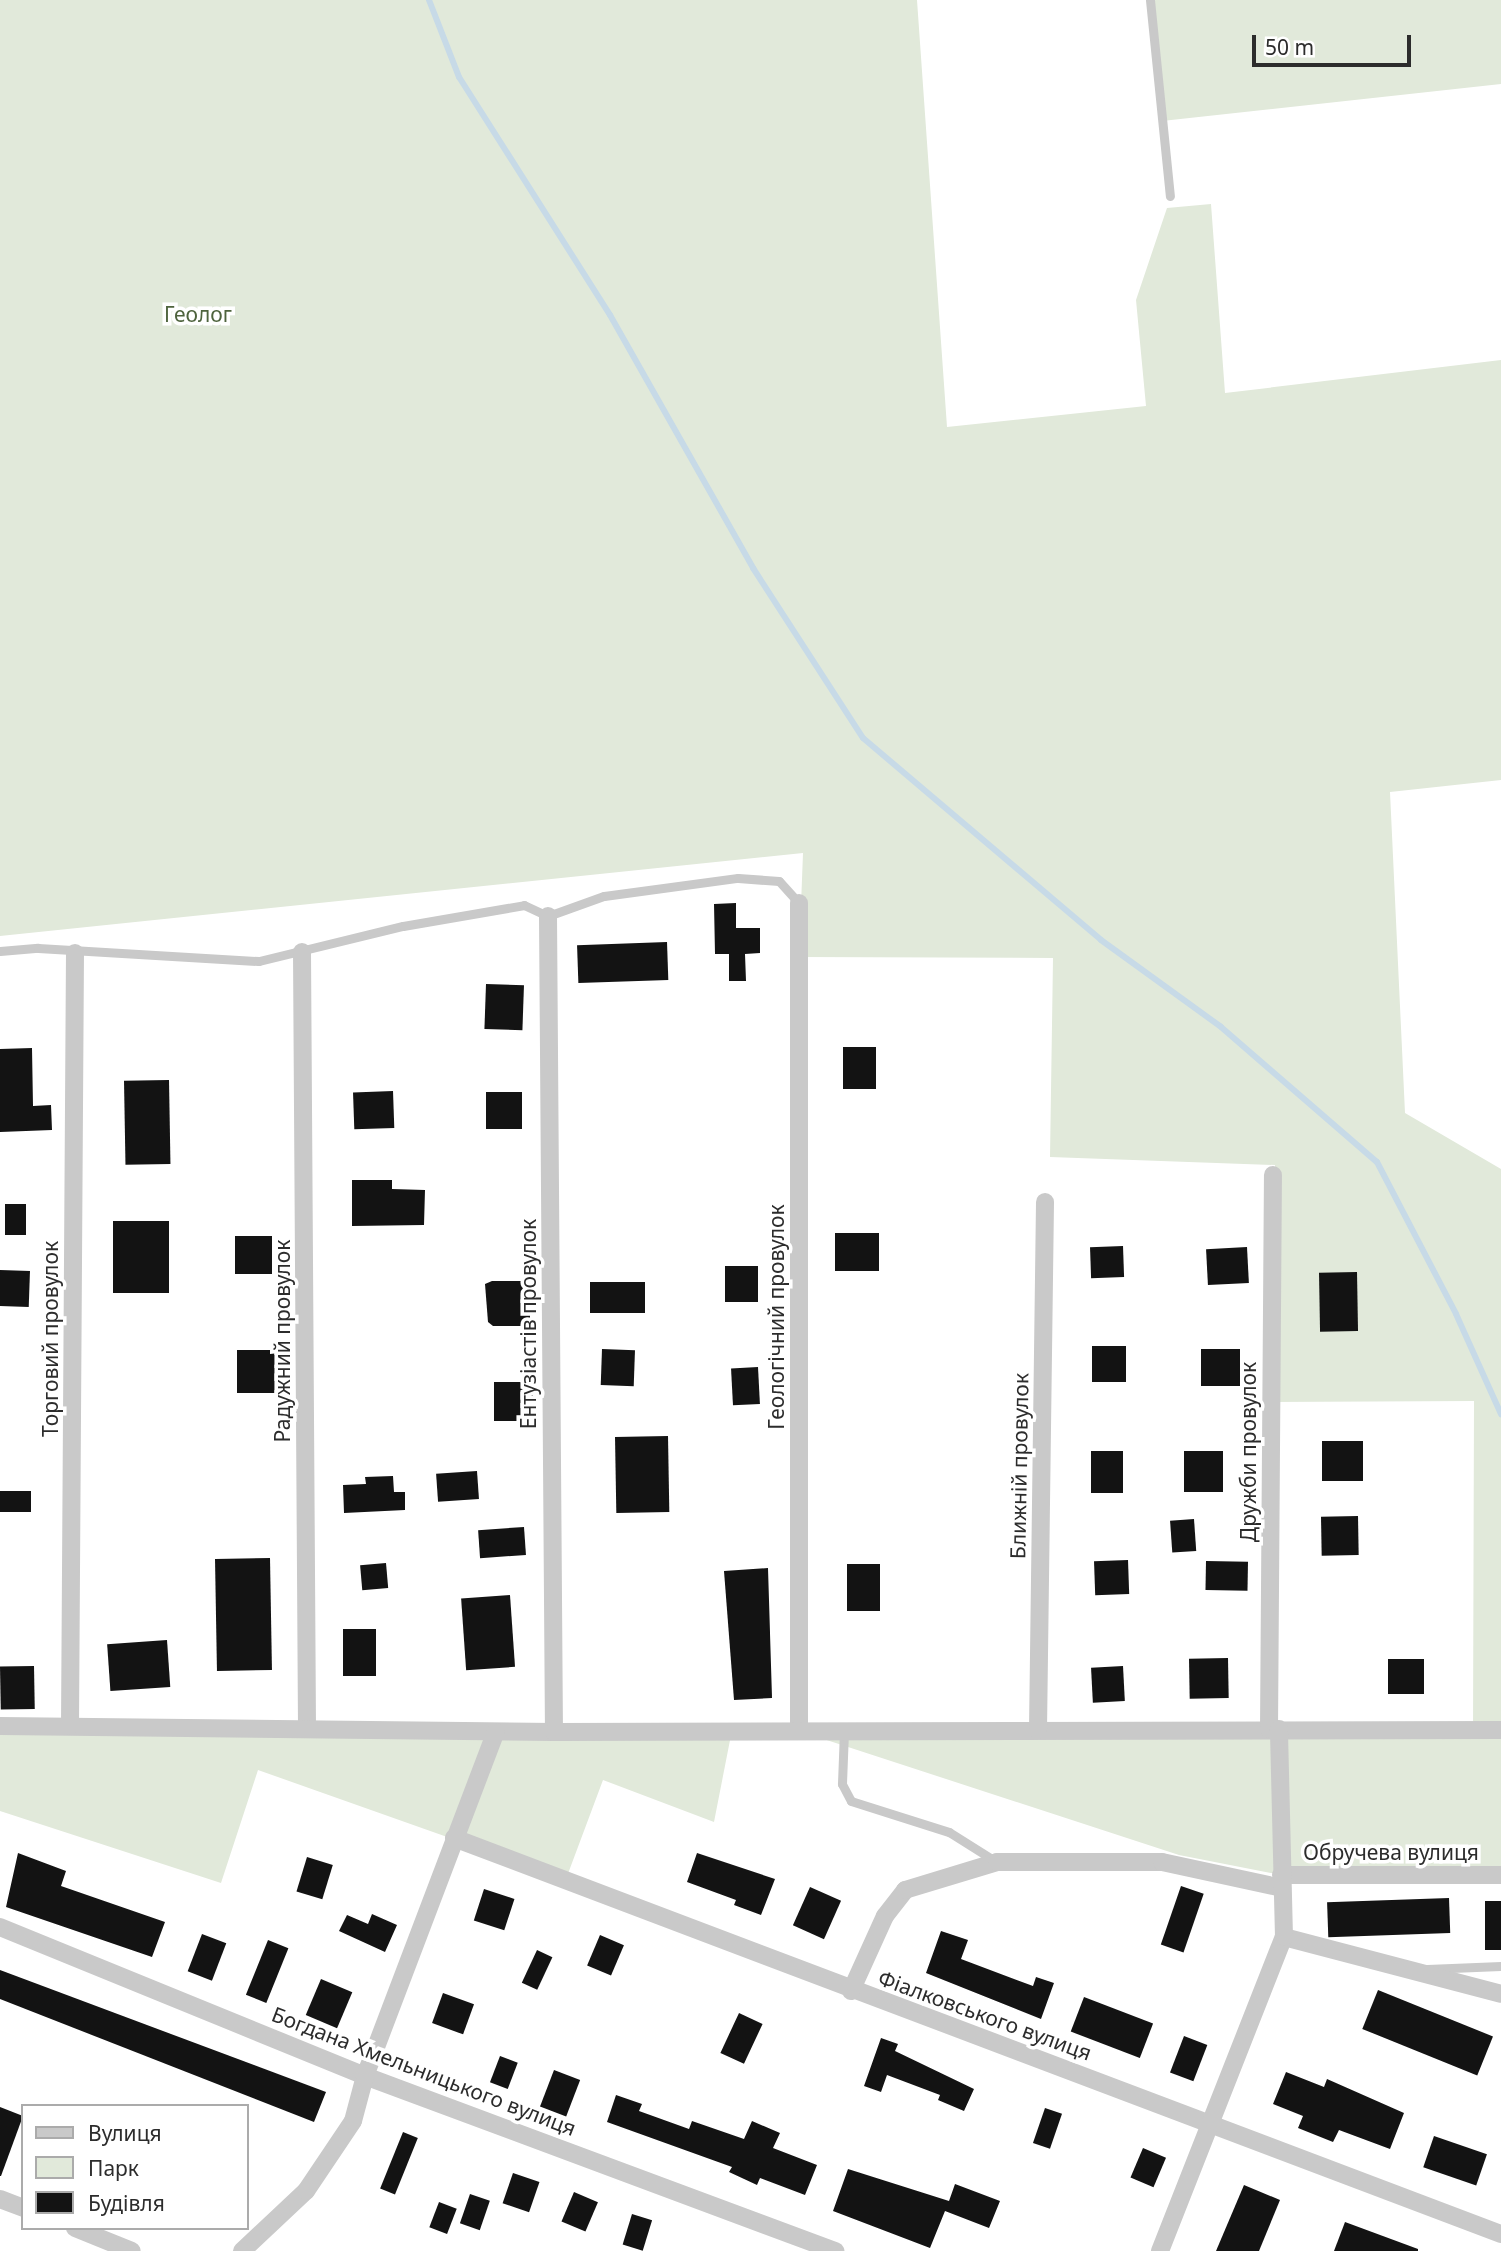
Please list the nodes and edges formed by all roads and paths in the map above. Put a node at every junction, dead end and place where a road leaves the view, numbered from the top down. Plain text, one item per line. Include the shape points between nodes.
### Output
1 (1150, 0) edge
2 (1170, 196) dead end
3 (799, 902) joint
4 (548, 916) junction
5 (0, 951) edge
6 (75, 953) junction
7 (302, 953) junction
8 (1273, 1175) dead end
9 (1045, 1202) dead end
10 (0, 1726) edge
11 (70, 1726) junction
12 (307, 1729) junction
13 (1274, 1729) junction
14 (1038, 1730) junction
15 (1501, 1730) edge
16 (799, 1731) junction
17 (844, 1731) junction
18 (496, 1732) junction
19 (554, 1732) junction
20 (454, 1838) junction
21 (997, 1862) junction
22 (1501, 1875) edge
23 (1281, 1881) junction
24 (0, 1927) edge
25 (1284, 1937) junction
26 (1501, 1966) edge
27 (1415, 1969) junction
28 (851, 1991) junction
29 (1501, 1994) edge
30 (365, 2076) junction
31 (1208, 2120) junction
32 (0, 2199) edge
33 (21, 2207) edge
34 (80, 2230) edge
35 (1501, 2234) edge
36 (132, 2251) edge
37 (242, 2251) edge
38 (835, 2251) edge
39 (1160, 2251) edge

1 - 2 lane
3 - 4 lane via 779,880 738,878 604,896
3 - 16 street, Геологічний провулок
4 - 7 lane via 524,905 403,926
4 - 19 street, Ентузіастів провулок
5 - 6 lane via 38,948
6 - 7 lane via 259,961
6 - 11 street, Торговий провулок
7 - 12 street, Радужний провулок
8 - 13 street, Дружби провулок
9 - 14 street, Ближній провулок
10 - 11 street
11 - 12 street
12 - 18 street
13 - 14 street
13 - 15 street
13 - 23 street, Дружби провулок
14 - 17 street
16 - 17 street
16 - 19 street
17 - 21 lane via 842,1784 851,1801 949,1832
18 - 19 street
18 - 20 street
20 - 28 street, Фіалковського вулиця
20 - 30 street
21 - 23 street, Обручева вулиця via 1162,1862
21 - 28 street, Обручева вулиця via 905,1890 885,1916
22 - 23 street, Обручева вулиця
23 - 25 street, Дружби провулок
24 - 30 street, Богдана Хмельницького вулиця
25 - 27 street
25 - 31 street
26 - 27 lane
27 - 29 street
28 - 31 street, Фіалковського вулиця
30 - 37 street via 353,2121 331,2158 306,2191
30 - 38 street, Богдана Хмельницького вулиця
31 - 35 street, Фіалковського вулиця
31 - 39 street
32 - 33 street
34 - 36 street

